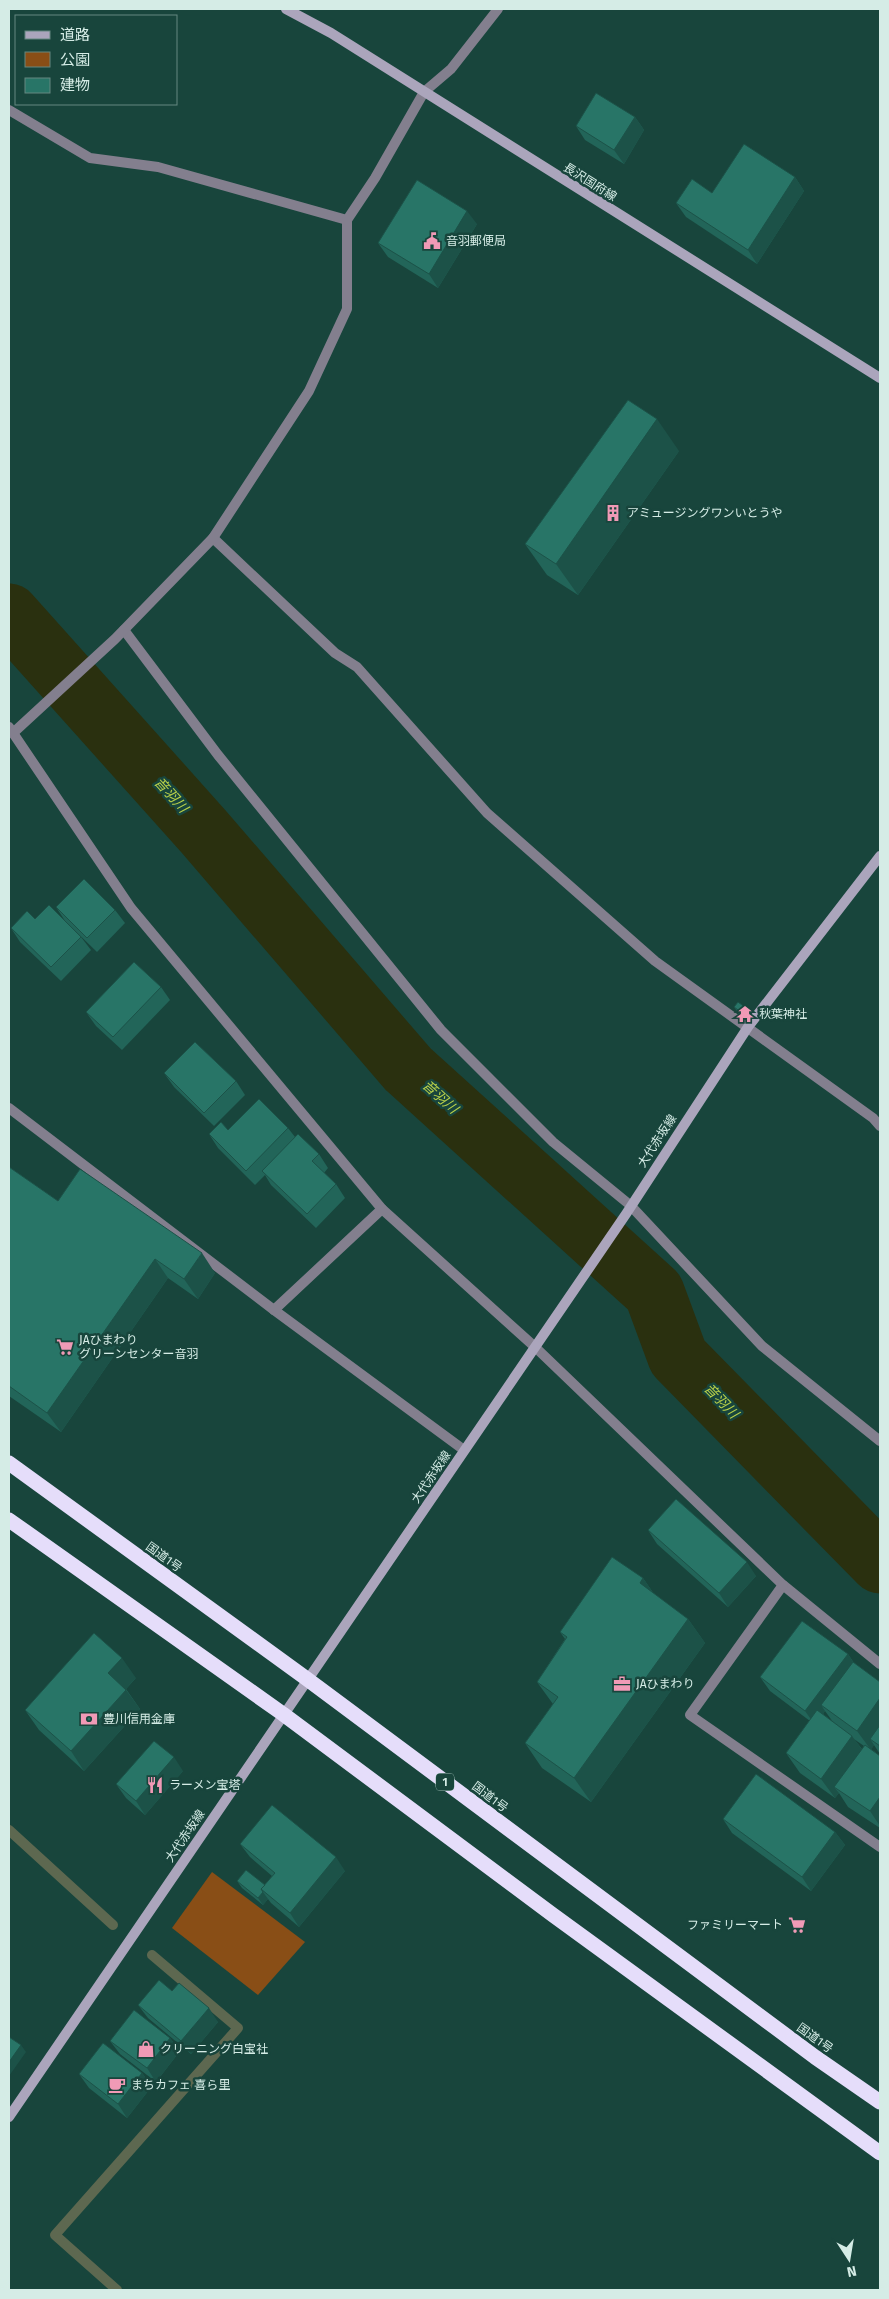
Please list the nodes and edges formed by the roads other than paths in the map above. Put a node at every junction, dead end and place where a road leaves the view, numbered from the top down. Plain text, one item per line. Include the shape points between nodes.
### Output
1 (286, 9) edge
2 (498, 9) edge
3 (424, 92) junction
4 (9, 110) edge
5 (347, 220) junction
6 (880, 378) edge
7 (213, 538) junction
8 (124, 630) junction
9 (11, 730) edge
10 (880, 856) edge
11 (748, 1027) junction
12 (9, 1108) edge
13 (880, 1126) edge
14 (382, 1209) junction
15 (628, 1210) junction
16 (274, 1310) junction
17 (535, 1347) junction
18 (880, 1441) edge
19 (464, 1450) junction
20 (9, 1463) edge
21 (9, 1520) edge
22 (783, 1585) junction
23 (880, 1664) edge
24 (307, 1679) junction
25 (284, 1714) junction
26 (880, 1847) edge
27 (880, 2102) edge
28 (9, 2117) edge
29 (880, 2153) edge

1 - 3 main road, 長沢国府線 via 331,33
2 - 3 street via 451,69
3 - 5 street
3 - 6 main road, 長沢国府線
4 - 5 street via 90,158 158,167
5 - 7 street via 347,309 309,391
7 - 8 street
7 - 11 street via 335,653 357,667 488,813 655,961
8 - 9 street via 25,723
8 - 15 street via 218,755 440,1030 553,1142
9 - 14 street via 131,908
10 - 11 main road, 大代赤坂線
11 - 13 street
11 - 15 main road, 大代赤坂線
12 - 16 street
14 - 16 street
14 - 17 street
15 - 17 main road, 大代赤坂線
15 - 18 street via 762,1346
16 - 19 street
17 - 19 main road, 大代赤坂線
17 - 22 street
19 - 24 main road, 大代赤坂線
20 - 24 highway, 国道1号 / 1
21 - 25 highway
22 - 23 street
22 - 26 street via 690,1715
24 - 25 main road, 大代赤坂線
24 - 27 highway, 国道1号 / 1
25 - 28 main road, 大代赤坂線
25 - 29 highway

